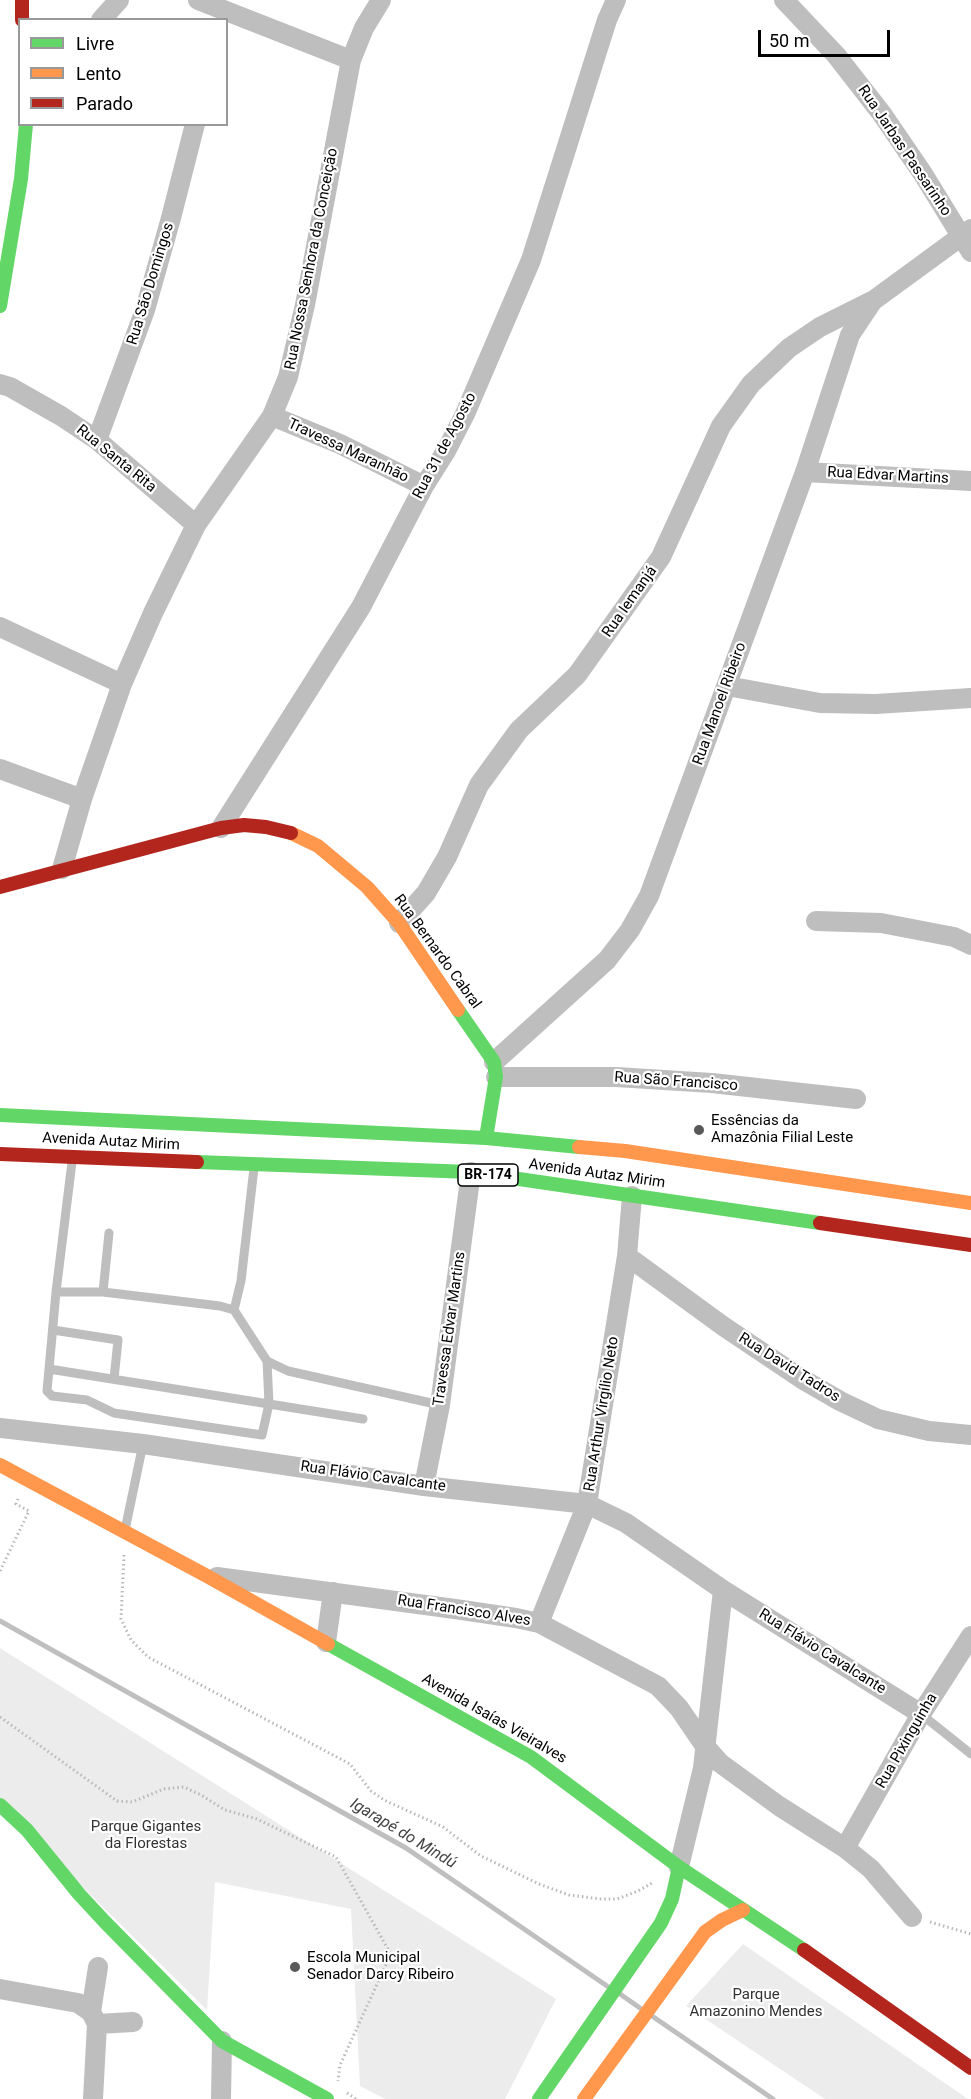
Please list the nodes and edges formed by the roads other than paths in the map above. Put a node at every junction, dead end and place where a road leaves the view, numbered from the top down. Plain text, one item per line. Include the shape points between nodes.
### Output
1 (22, 0) edge
2 (119, 0) edge
3 (198, 0) edge
4 (381, 0) edge
5 (616, 0) edge
6 (784, 0) edge
7 (222, 15) edge
8 (22, 18) edge
9 (102, 18) edge
10 (351, 60) junction
11 (26, 126) edge
12 (194, 126) edge
13 (967, 239) edge
14 (874, 300) junction
15 (0, 306) edge
16 (0, 384) edge
17 (272, 416) junction
18 (97, 440) junction
19 (806, 472) junction
20 (971, 481) edge
21 (424, 486) junction
22 (196, 525) junction
23 (0, 627) edge
24 (122, 684) junction
25 (726, 686) junction
26 (971, 698) edge
27 (0, 769) edge
28 (82, 799) junction
29 (221, 828) junction
30 (62, 869) junction
31 (0, 886) edge
32 (816, 921) dead end
33 (399, 923) junction
34 (971, 945) edge
35 (495, 1070) junction
36 (856, 1099) dead end
37 (0, 1115) edge
38 (486, 1138) junction
39 (0, 1154) edge
40 (72, 1157) junction
41 (254, 1165) junction
42 (471, 1172) junction
43 (632, 1196) junction
44 (971, 1203) edge
45 (110, 1233) dead end
46 (971, 1245) edge
47 (627, 1256) junction
48 (56, 1292) junction
49 (103, 1292) junction
50 (234, 1310) junction
51 (53, 1330) junction
52 (267, 1361) junction
53 (49, 1369) junction
54 (114, 1379) junction
55 (268, 1404) junction
56 (440, 1405) junction
57 (363, 1419) dead end
58 (0, 1428) edge
59 (971, 1435) edge
60 (143, 1444) junction
61 (0, 1465) edge
62 (424, 1486) junction
63 (587, 1504) junction
64 (125, 1532) junction
65 (207, 1576) junction
66 (723, 1590) junction
67 (333, 1592) junction
68 (539, 1623) junction
69 (971, 1636) edge
70 (326, 1642) junction
71 (921, 1714) junction
72 (705, 1746) junction
73 (971, 1754) edge
74 (0, 1805) edge
75 (845, 1848) junction
76 (679, 1867) junction
77 (743, 1910) junction
78 (912, 1917) road end
79 (98, 1966) dead end
80 (0, 1989) edge
81 (89, 2013) junction
82 (133, 2022) dead end
83 (222, 2041) junction
84 (971, 2068) edge
85 (93, 2099) edge
86 (221, 2099) edge
87 (327, 2099) edge
88 (539, 2099) edge
89 (584, 2099) edge

1 - 8 main road
2 - 9 street
3 - 7 street
4 - 10 street, Rua Nossa Senhora da Conceição via 364,27
5 - 21 street, Rua 31 de Agosto via 531,260 465,414
6 - 13 street, Rua Jarbas Passarinho via 836,55 882,114
7 - 10 street
10 - 17 street, Rua Nossa Senhora da Conceição via 305,305 288,377
11 - 15 main road
12 - 18 street, Rua São Domingos via 145,310
13 - 14 street
14 - 19 street, Rua Manoel Ribeiro via 850,335
14 - 33 street, Rua Iemanjá via 820,327 789,348 751,384 721,426 661,557 577,675 519,730 479,784 447,857 426,893
16 - 18 street, Rua Santa Rita
17 - 21 street, Travessa Maranhão via 340,444
17 - 22 street, Rua Nossa Senhora da Conceição
18 - 22 street, Rua Santa Rita
19 - 20 street, Rua Edvar Martins
19 - 25 street, Rua Manoel Ribeiro
21 - 29 street, Rua 31 de Agosto via 361,607
22 - 24 street, Rua Nossa Senhora da Conceição
23 - 24 street
24 - 28 street, Rua Nossa Senhora da Conceição
25 - 26 street via 820,703
25 - 35 street, Rua Manoel Ribeiro via 649,896 630,930 607,960
27 - 28 street
28 - 30 street, Rua Nossa Senhora da Conceição
29 - 30 main road, Rua Bernardo Cabral
29 - 33 main road, Rua Bernardo Cabral via 266,827 289,832 318,846 367,887
30 - 31 main road, Rua Bernardo Cabral
32 - 34 street via 881,923 954,937
33 - 35 main road, Rua Bernardo Cabral
35 - 36 street, Rua São Francisco via 712,1083
35 - 38 main road
37 - 38 main road, Avenida Autaz Mirim
38 - 44 main road, Avenida Autaz Mirim via 625,1151
39 - 40 main road, Avenida Autaz Mirim / BR-174
40 - 41 main road, Avenida Autaz Mirim / BR-174
40 - 48 lane
41 - 42 main road, Avenida Autaz Mirim / BR-174
41 - 50 lane
42 - 43 main road, Avenida Autaz Mirim / BR-174
42 - 56 street, Travessa Edvar Martins
43 - 46 main road, Avenida Autaz Mirim / BR-174
43 - 47 street, Rua Arthur Virgílio Neto
45 - 49 lane
47 - 59 street, Rua David Tadros via 723,1326 840,1401 878,1419 929,1431
47 - 63 street, Rua Arthur Virgílio Neto
48 - 49 lane
48 - 51 lane
49 - 50 lane
50 - 52 lane
51 - 53 lane
51 - 54 lane via 118,1340
52 - 55 lane
52 - 56 lane via 288,1371
53 - 54 lane
53 - 55 lane via 47,1390 52,1396 87,1400 114,1413 262,1435
54 - 55 lane
55 - 57 lane
56 - 62 street, Travessa Edvar Martins
58 - 60 street, Rua Flávio Cavalcante
60 - 62 street, Rua Flávio Cavalcante
60 - 64 lane
61 - 64 main road, Avenida Isaías Vieiralves
62 - 63 street, Rua Flávio Cavalcante
63 - 66 street, Rua Flávio Cavalcante via 626,1523
63 - 68 street, Rua Arthur Virgílio Neto
64 - 65 main road, Avenida Isaías Vieiralves
65 - 67 street, Rua Francisco Alves
65 - 70 main road, Avenida Isaías Vieiralves
66 - 71 street, Rua Flávio Cavalcante
66 - 72 street
67 - 68 street, Rua Francisco Alves
67 - 70 street
68 - 72 street, Rua Francisco Alves via 658,1686
69 - 71 street, Rua Pixinguinha
70 - 76 main road, Avenida Isaías Vieiralves via 531,1757
71 - 73 lane
71 - 75 street, Rua Pixinguinha
72 - 75 street, Rua Francisco Alves via 720,1763 779,1806
72 - 76 street
74 - 83 main road via 27,1830 104,1921
75 - 78 street, Rua Francisco Alves via 871,1869
76 - 77 main road, Avenida Isaías Vieiralves
76 - 88 main road via 662,1923
77 - 84 main road, Avenida Isaías Vieiralves
77 - 89 main road via 705,1932
79 - 81 street
80 - 81 street
81 - 82 street
81 - 85 street
83 - 86 street
83 - 87 main road

